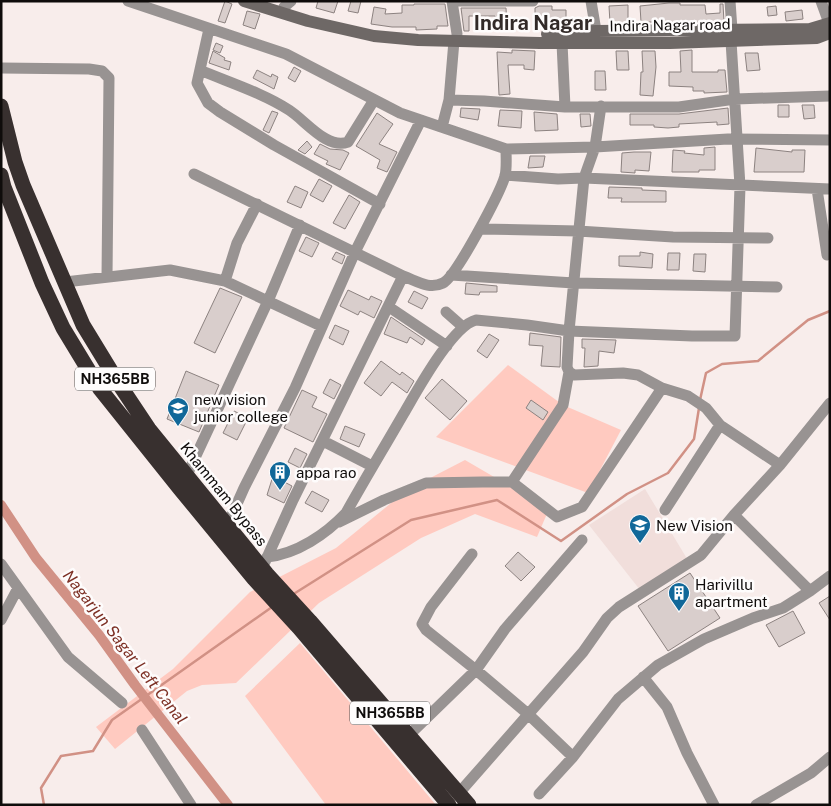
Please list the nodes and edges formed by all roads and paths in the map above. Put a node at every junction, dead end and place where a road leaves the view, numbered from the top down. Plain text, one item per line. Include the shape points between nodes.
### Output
1 (128, 1) edge
2 (244, 1) edge
3 (266, 1) edge
4 (452, 1) edge
5 (533, 1) edge
6 (590, 1) edge
7 (730, 1) edge
8 (822, 1) edge
9 (287, 4) edge
10 (829, 26) edge
11 (209, 29) junction
12 (596, 31) junction
13 (731, 36) junction
14 (456, 38) junction
15 (562, 43) junction
16 (1, 68) edge
17 (200, 70) junction
18 (830, 96) edge
19 (736, 99) junction
20 (374, 100) junction
21 (449, 100) junction
22 (1, 106) edge
23 (601, 106) junction
24 (565, 107) junction
25 (421, 120) junction
26 (442, 127) junction
27 (736, 139) junction
28 (830, 140) edge
29 (595, 147) junction
30 (506, 149) junction
31 (194, 174) dead end
32 (1, 175) edge
33 (505, 176) junction
34 (584, 178) junction
35 (740, 186) junction
36 (830, 189) edge
37 (816, 190) junction
38 (257, 204) junction
39 (380, 204) junction
40 (300, 225) junction
41 (480, 229) junction
42 (578, 231) junction
43 (738, 238) junction
44 (768, 238) dead end
45 (355, 252) junction
46 (827, 256) dead end
47 (451, 275) junction
48 (403, 276) junction
49 (107, 277) junction
50 (225, 281) junction
51 (65, 282) junction
52 (574, 283) junction
53 (736, 286) junction
54 (778, 287) dead end
55 (268, 301) junction
56 (389, 307) junction
57 (446, 312) dead end
58 (321, 326) junction
59 (463, 326) junction
60 (569, 330) junction
61 (447, 346) junction
62 (569, 372) junction
63 (662, 388) junction
64 (830, 403) edge
65 (720, 425) junction
66 (323, 441) junction
67 (780, 465) junction
68 (372, 466) junction
69 (187, 474) junction
70 (512, 482) junction
71 (665, 510) dead end
72 (734, 516) junction
73 (228, 524) junction
74 (335, 525) junction
75 (582, 540) dead end
76 (472, 554) dead end
77 (1, 564) edge
78 (264, 571) junction
79 (830, 576) edge
80 (18, 588) junction
81 (810, 591) junction
82 (1, 620) edge
83 (304, 624) junction
84 (476, 670) junction
85 (643, 677) junction
86 (122, 703) dead end
87 (528, 714) junction
88 (142, 730) dead end
89 (410, 735) junction
90 (573, 757) junction
91 (828, 761) edge
92 (539, 794) dead end
93 (454, 799) edge
94 (191, 805) edge
95 (470, 805) edge
96 (714, 805) edge
97 (756, 805) edge

1 - 11 street
2 - 14 street, Indira Nagar road via 308,21 374,36
3 - 9 street, Indira Nagar road
4 - 5 street
4 - 14 street
6 - 12 street
7 - 13 street
8 - 10 street
9 - 14 street, Indira Nagar road via 363,26
10 - 13 street, Indira Nagar road
11 - 17 street
11 - 20 street via 286,54
12 - 13 street, Indira Nagar road
12 - 14 street, Indira Nagar road
13 - 15 street, Indira Nagar road
13 - 19 street
14 - 15 street, Indira Nagar road
14 - 21 street
15 - 24 street
16 - 49 street via 89,69 102,72 109,78
17 - 20 street via 288,109 336,144 348,142
17 - 39 street via 196,83 208,103 220,112
18 - 19 street
19 - 23 street via 678,107
19 - 27 street
20 - 25 street
21 - 24 street
21 - 26 street
22 - 51 highway, Khammam Bypass / NH365BB via 15,162
23 - 24 street
23 - 29 street
25 - 26 street
25 - 39 street
26 - 30 street
27 - 28 street
27 - 29 street
27 - 35 street
29 - 30 street
29 - 34 street
30 - 33 street
31 - 38 street
32 - 78 highway, Khammam Bypass / NH365BB via 42,283 63,328 100,388 180,489
33 - 34 street
33 - 41 street
34 - 35 street
34 - 42 street
35 - 37 street
35 - 43 street
36 - 37 street
37 - 46 street
38 - 40 street
38 - 50 street via 237,243
39 - 45 street
40 - 45 street
40 - 55 street
41 - 42 street
41 - 47 street
42 - 43 street
42 - 52 street
43 - 44 street
43 - 53 street
45 - 48 street
45 - 58 street
47 - 48 street via 445,283 430,287
47 - 52 street
48 - 56 street
49 - 50 street via 170,270
49 - 51 street
50 - 55 street
51 - 69 highway, Khammam Bypass / NH365BB via 84,325 118,384 149,429
52 - 53 street
52 - 60 street
53 - 54 street
53 - 60 street via 735,336
55 - 58 street
55 - 69 street
56 - 61 street
56 - 66 street
57 - 59 street
58 - 73 street
59 - 60 street via 476,320
59 - 61 street
60 - 62 street
61 - 68 street via 424,377
62 - 63 street via 574,375 638,375
62 - 70 street via 563,406
63 - 65 street via 688,396 706,408
63 - 70 street via 582,507 556,517
64 - 67 street
65 - 67 street
65 - 71 street
66 - 68 street
66 - 78 street via 293,500
67 - 72 street
68 - 74 street via 346,513
69 - 73 highway, Khammam Bypass / NH365BB
70 - 74 street via 426,483
72 - 81 street
72 - 87 street via 701,555 607,618 583,652
73 - 78 highway, Khammam Bypass / NH365BB
74 - 78 street
75 - 84 street via 505,629
76 - 84 street via 431,607 422,624
77 - 80 street
78 - 83 highway, Khammam Bypass / NH365BB
79 - 81 street
80 - 82 street
80 - 86 street via 68,656
81 - 85 street via 783,608 704,639 658,664
83 - 89 highway, Khammam Bypass / NH365BB
83 - 93 highway, Khammam Bypass / NH365BB
84 - 87 street
84 - 89 street
85 - 90 street via 618,699
85 - 96 street via 667,707
87 - 90 street
87 - 93 street
88 - 94 street
89 - 93 highway, Khammam Bypass / NH365BB
90 - 92 street
91 - 97 street
93 - 95 highway, Khammam Bypass / NH365BB

